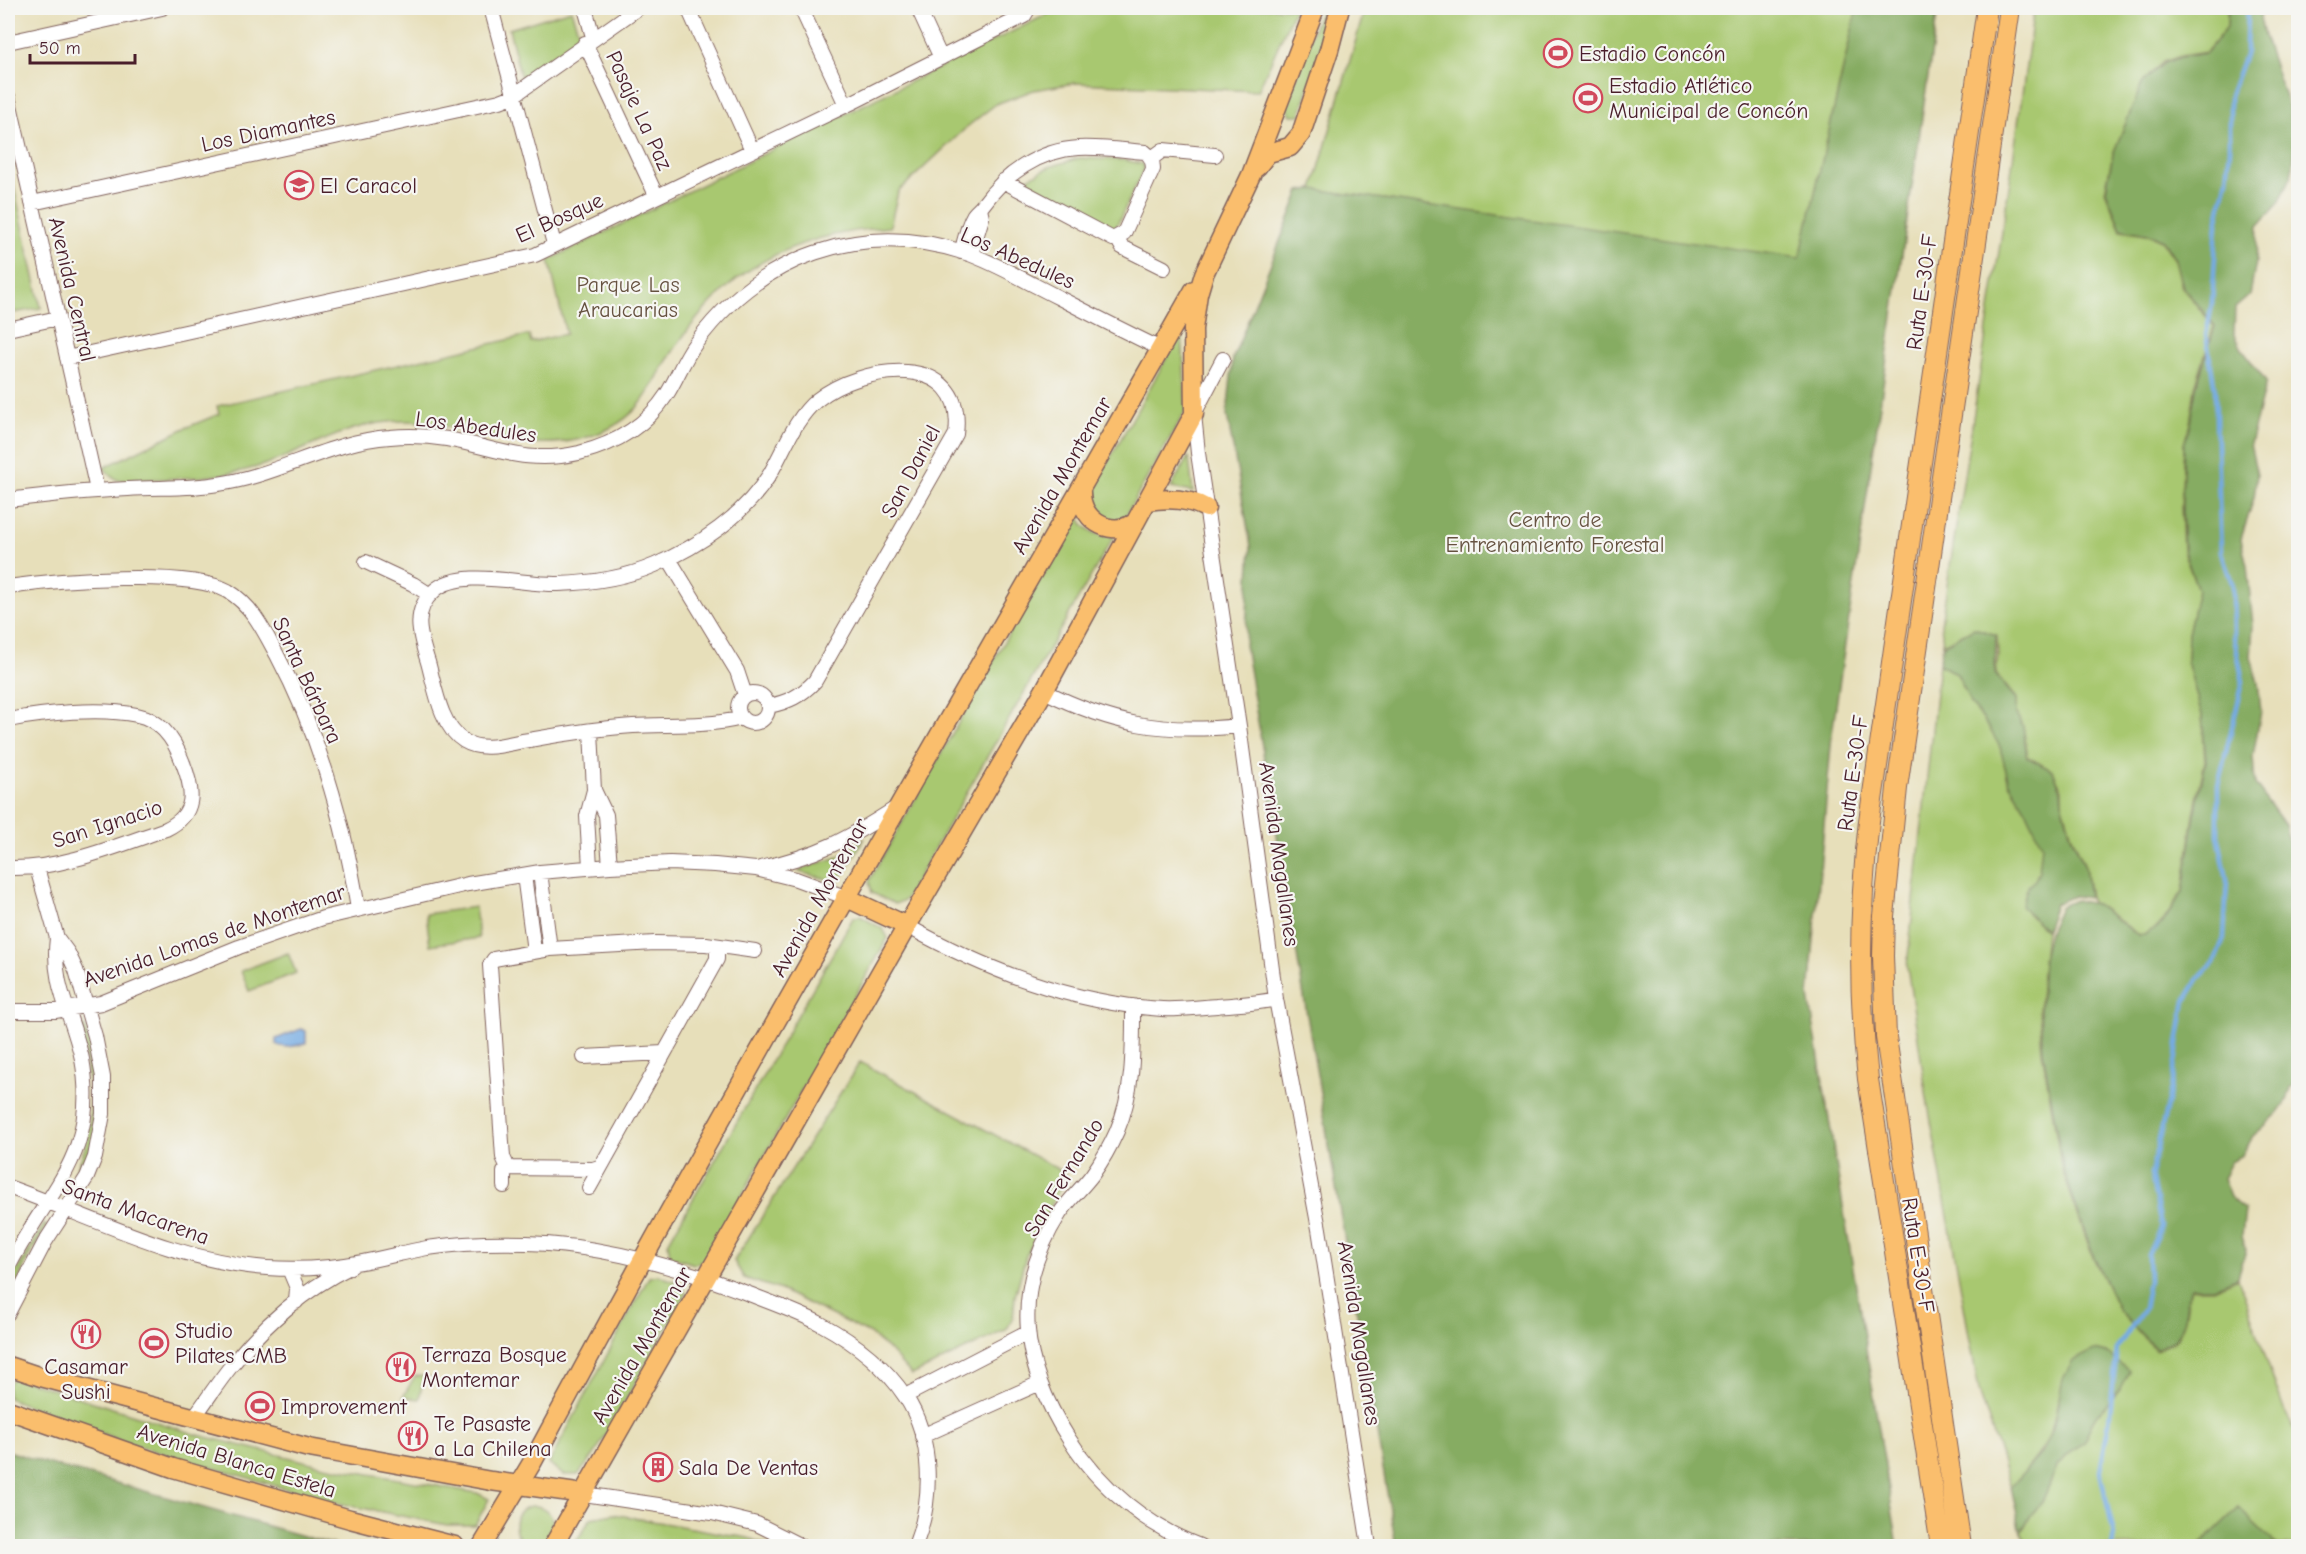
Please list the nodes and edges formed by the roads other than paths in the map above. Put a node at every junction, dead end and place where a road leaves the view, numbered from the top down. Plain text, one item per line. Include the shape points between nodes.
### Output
1 (162, 8) edge
2 (491, 8) edge
3 (585, 8) edge
4 (638, 8) edge
5 (688, 8) edge
6 (801, 8) edge
7 (918, 8) edge
8 (1029, 8) edge
9 (1315, 8) edge
10 (1340, 8) edge
11 (1987, 8) edge
12 (2010, 8) edge
13 (589, 40) junction
14 (8, 42) edge
15 (941, 58) junction
16 (8, 96) edge
17 (513, 96) junction
18 (1280, 101) junction
19 (846, 105) junction
20 (1304, 125) junction
21 (13, 146) edge
22 (752, 150) junction
23 (1215, 155) dead end
24 (1152, 158) junction
25 (1251, 176) junction
26 (1003, 181) junction
27 (656, 195) junction
28 (32, 203) junction
29 (1117, 238) junction
30 (554, 244) junction
31 (966, 253) junction
32 (1164, 268) dead end
33 (1204, 274) junction
34 (58, 318) junction
35 (8, 329) edge
36 (1161, 349) junction
37 (66, 358) junction
38 (1223, 359) dead end
39 (1194, 414) junction
40 (96, 490) junction
41 (1081, 490) junction
42 (8, 500) edge
43 (1147, 501) junction
44 (1206, 508) junction
45 (1133, 524) junction
46 (669, 559) junction
47 (366, 562) dead end
48 (8, 587) edge
49 (430, 595) junction
50 (1044, 691) junction
51 (746, 694) junction
52 (768, 706) junction
53 (742, 718) junction
54 (8, 720) edge
55 (1239, 726) junction
56 (591, 731) junction
57 (594, 790) junction
58 (896, 808) junction
59 (610, 866) junction
60 (590, 867) junction
61 (8, 868) edge
62 (37, 868) junction
63 (756, 869) junction
64 (540, 872) junction
65 (524, 875) junction
66 (845, 897) junction
67 (358, 909) junction
68 (906, 926) junction
69 (57, 938) junction
70 (717, 946) junction
71 (550, 949) junction
72 (534, 951) junction
73 (755, 951) dead end
74 (1276, 999) junction
75 (86, 1005) junction
76 (1133, 1006) junction
77 (66, 1009) junction
78 (8, 1011) edge
79 (664, 1053) junction
80 (584, 1057) dead end
81 (599, 1167) junction
82 (507, 1168) junction
83 (504, 1186) dead end
84 (8, 1187) edge
85 (589, 1188) dead end
86 (49, 1202) junction
87 (68, 1209) junction
88 (644, 1260) junction
89 (359, 1263) junction
90 (8, 1268) edge
91 (289, 1269) junction
92 (707, 1278) junction
93 (296, 1302) junction
94 (8, 1313) edge
95 (1027, 1334) junction
96 (8, 1366) edge
97 (1040, 1383) junction
98 (905, 1396) junction
99 (8, 1410) edge
100 (194, 1417) junction
101 (922, 1436) junction
102 (519, 1483) junction
103 (584, 1494) junction
104 (455, 1546) edge
105 (482, 1546) edge
106 (554, 1546) edge
107 (801, 1546) edge
108 (915, 1546) edge
109 (1200, 1546) edge
110 (1369, 1546) edge
111 (1941, 1546) edge
112 (1961, 1546) edge

1 - 14 street
2 - 17 street
3 - 13 street, Pasaje La Paz
4 - 13 street
5 - 22 street
6 - 19 street
7 - 15 street
8 - 15 street, El Bosque via 1024,16
9 - 18 main road, Avenida Magallanes
10 - 20 main road, Avenida Magallanes
11 - 111 highway, Ruta E-30-F via 1869,821 1860,936 1861,1011 1869,1090
12 - 112 highway, Ruta E-30-F via 1897,788 1884,916 1884,997 1891,1077
13 - 17 street
13 - 27 street, Pasaje La Paz
15 - 19 street, El Bosque
16 - 21 street, Avenida Central
17 - 28 street, Los Diamantes
17 - 30 street
18 - 20 main road via 1282,118 1287,123
18 - 25 main road, Avenida Magallanes
19 - 22 street, El Bosque
20 - 25 main road, Avenida Magallanes via 1295,143 1268,153
21 - 28 street, Avenida Central
22 - 27 street, El Bosque
23 - 24 street via 1162,150
24 - 26 street via 1144,152 1064,150 1025,165
24 - 29 street via 1153,169 1124,233
25 - 33 main road, Avenida Magallanes
26 - 29 street via 1109,238
26 - 31 street via 980,209 982,218
27 - 30 street, El Bosque
28 - 34 street, Avenida Central
29 - 32 street via 1122,247
30 - 37 street, El Bosque via 535,255
31 - 36 street, Los Abedules
31 - 40 street, Los Abedules via 906,241 866,241 826,249 779,268 721,312 690,351 664,398 642,422 613,441 580,452 531,457 445,439 385,437 347,444 252,478 181,488
33 - 36 main road, Avenida Montemar
33 - 39 main road, Avenida Magallanes via 1193,329
34 - 35 street
34 - 37 street, Avenida Central
36 - 41 main road, Avenida Montemar
37 - 40 street, Avenida Central
38 - 39 street
39 - 43 main road, Avenida Montemar
39 - 44 street, Avenida Magallanes
40 - 42 street, Los Abedules
41 - 45 main road via 1082,505 1096,523 1115,529
41 - 58 main road, Avenida Montemar
43 - 44 main road via 1173,499
43 - 45 main road, Avenida Montemar
44 - 55 street, Avenida Magallanes
45 - 50 main road, Avenida Montemar
46 - 49 street, San Daniel via 626,574 580,583 456,579
46 - 51 street via 737,671
46 - 52 street, San Daniel via 708,537 759,492 805,412 828,392 855,379 899,372 927,376 939,382 950,396 957,414 956,434 837,645 807,689 790,701
47 - 49 street
48 - 67 street, Santa Bárbara via 75,580 194,581 217,586 246,604 280,660 322,759
49 - 56 street, San Daniel via 421,611 418,629 448,724 458,736 487,747
50 - 55 street via 1107,718 1140,725 1166,729
50 - 68 main road, Avenida Montemar
51 - 52 street via 760,694
51 - 53 street via 738,705
52 - 53 street, San Daniel via 766,716 757,722
53 - 56 street, San Daniel via 718,724
54 - 62 street, San Ignacio via 92,712 148,719 173,740 191,787 186,813 174,825
55 - 74 street, Avenida Magallanes
56 - 57 street
57 - 59 street via 606,814
57 - 60 street via 586,816
58 - 63 street, Avenida Lomas de Montemar via 830,848
58 - 66 main road, Avenida Montemar
59 - 60 street, Avenida Lomas de Montemar
59 - 63 street, Avenida Lomas de Montemar via 670,863
60 - 64 street, Avenida Lomas de Montemar
61 - 62 street, San Ignacio
62 - 69 street, San Ignacio
63 - 66 street, Avenida Lomas de Montemar
64 - 65 street, Avenida Lomas de Montemar
64 - 71 street
65 - 67 street, Avenida Lomas de Montemar
65 - 72 street
66 - 68 main road, Avenida Lomas de Montemar
66 - 88 main road, Avenida Montemar
67 - 75 street, Avenida Lomas de Montemar via 239,947 101,1003
68 - 76 street, Avenida Lomas de Montemar via 965,957 1029,982 1063,993
68 - 92 main road, Avenida Montemar
69 - 75 street, San Ignacio via 76,970
69 - 77 street, San Ignacio via 56,974
70 - 71 street via 655,943
70 - 73 street
70 - 79 street via 717,959
71 - 72 street
72 - 82 street via 497,958 490,966 503,1157
74 - 76 street, Avenida Lomas de Montemar via 1164,1009
74 - 110 street, Avenida Magallanes via 1319,1229
75 - 77 street, Avenida Lomas de Montemar
75 - 87 street, San Ignacio via 101,1061 103,1114 87,1177
76 - 95 street, San Fernando via 1132,1077 1124,1112 1103,1159 1060,1214 1042,1248 1030,1290
77 - 78 street, Avenida Lomas de Montemar
77 - 86 street, San Ignacio via 81,1058 84,1110 74,1157
79 - 80 street
79 - 81 street
81 - 82 street
81 - 85 street
82 - 83 street
84 - 86 street, Santa Macarena
86 - 87 street, Santa Macarena
86 - 90 street, San Ignacio
87 - 91 street, Santa Macarena via 184,1253 237,1265
87 - 94 street, San Ignacio via 45,1242
88 - 89 street, Santa Macarena via 564,1246 495,1243 427,1248
88 - 92 street, Santa Macarena
88 - 102 main road, Avenida Montemar
89 - 91 street, Santa Macarena
89 - 93 street, Santa Macarena via 325,1280
91 - 93 street via 297,1288
92 - 98 street, Santa Macarena via 830,1329 875,1363
92 - 103 main road, Avenida Montemar
93 - 100 street, Santa Macarena via 247,1348
95 - 97 street, San Fernando
95 - 98 street
96 - 100 main road, Avenida Blanca Estela
97 - 101 street
97 - 109 street, San Fernando via 1059,1423 1099,1478 1153,1522
98 - 101 street, Santa Macarena
99 - 104 main road, Avenida Blanca Estela via 173,1468
100 - 102 main road, Avenida Blanca Estela via 309,1448
101 - 108 street, Santa Macarena via 928,1486 924,1520
102 - 103 main road, Avenida Blanca Estela
102 - 105 main road, Avenida Montemar
103 - 106 main road, Avenida Montemar
103 - 107 street, Avenida Blanca Estela via 757,1524

